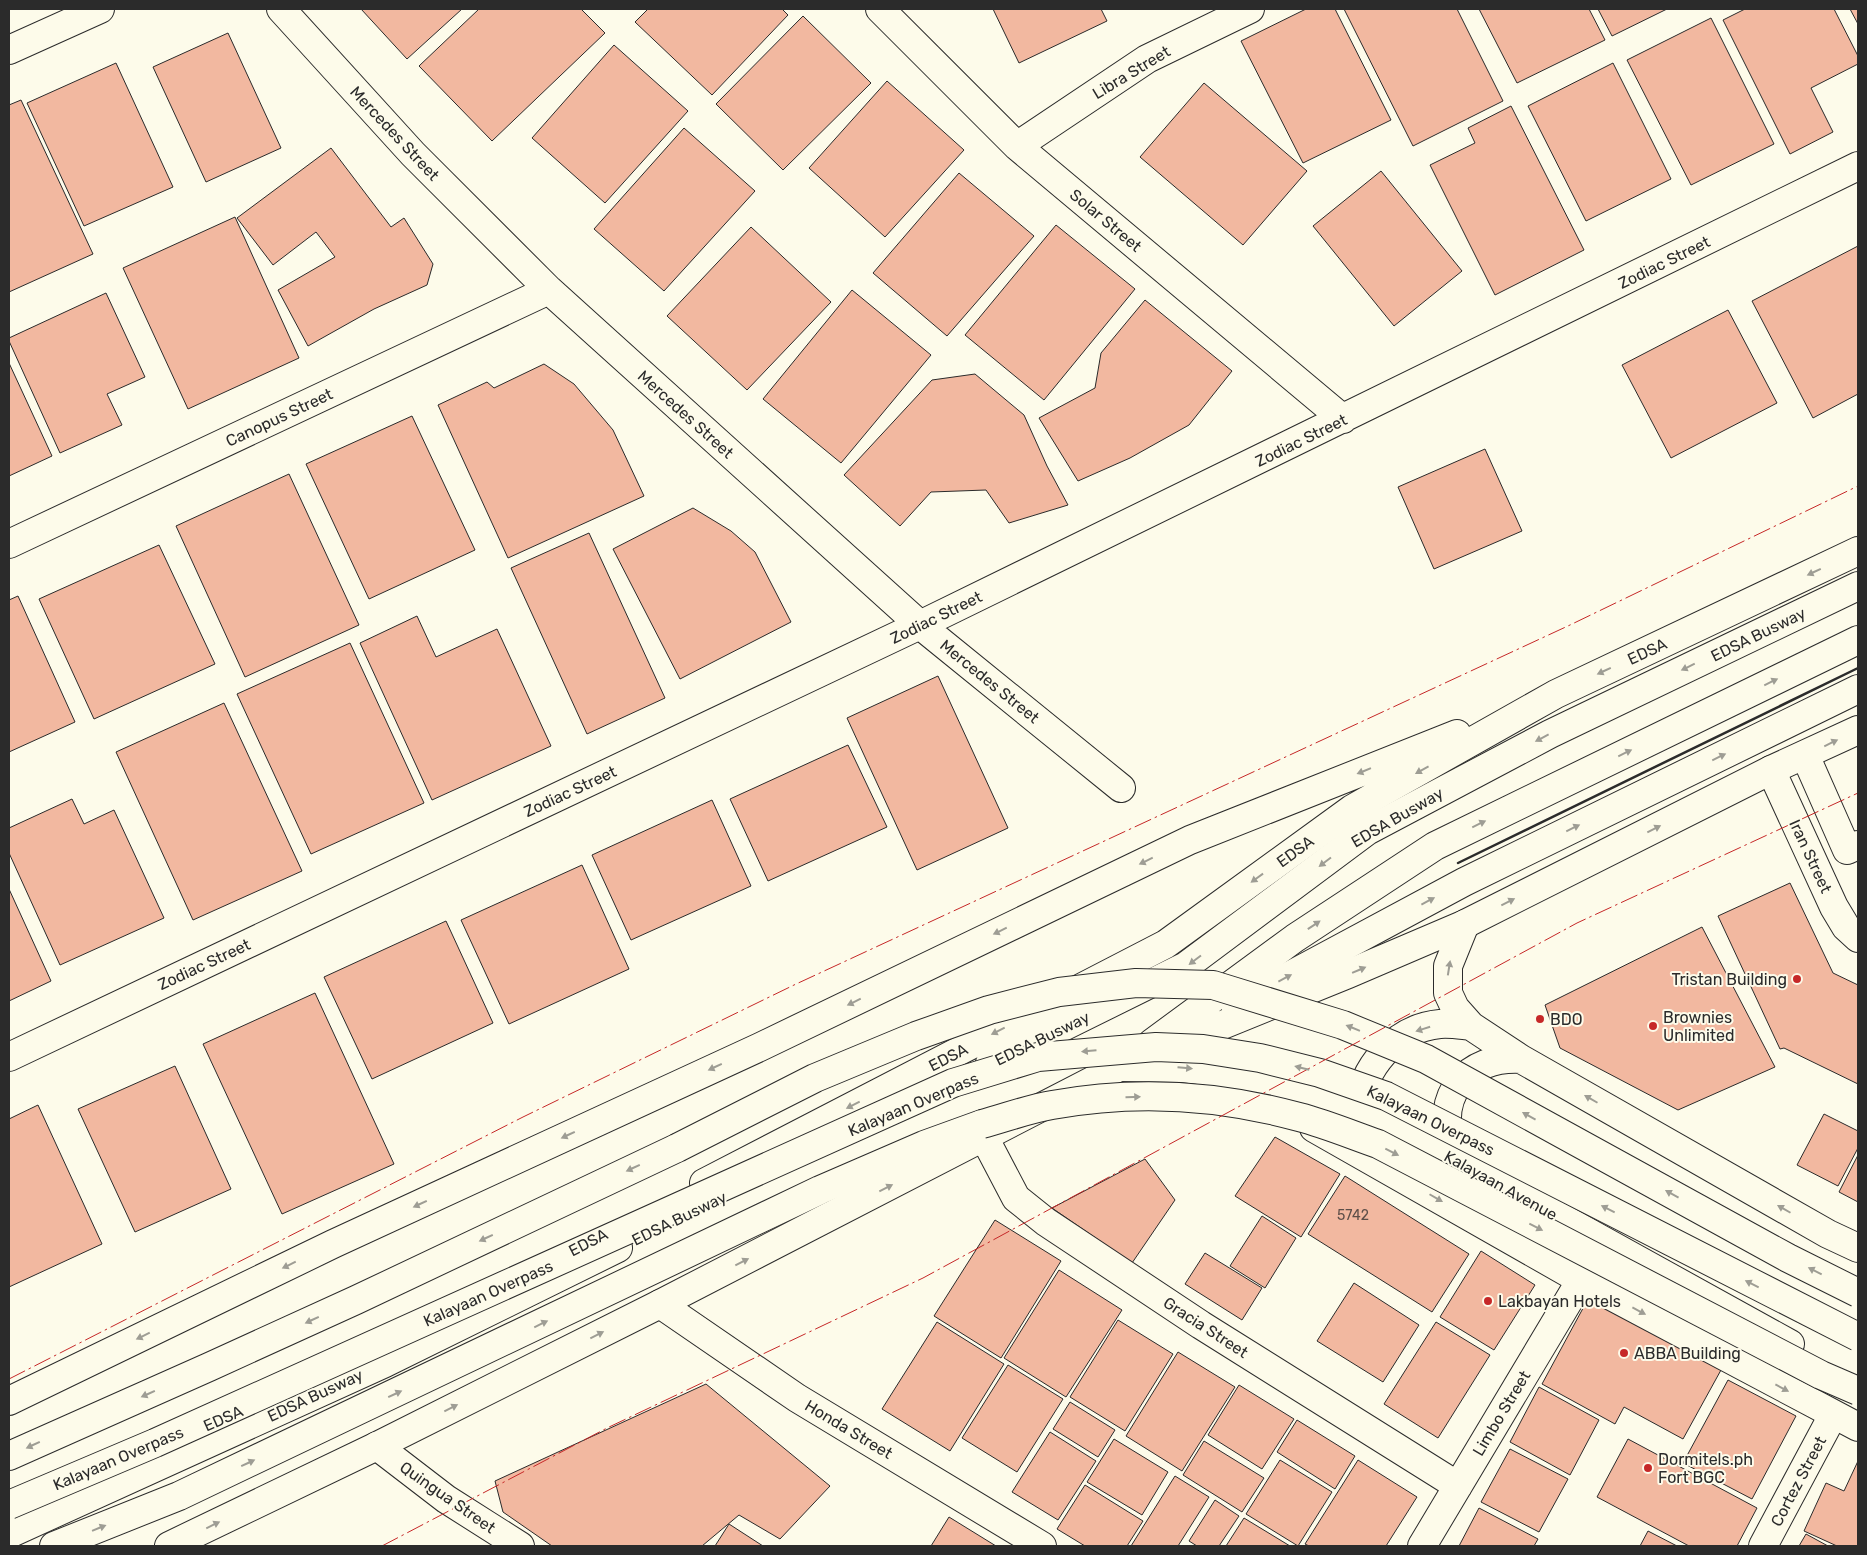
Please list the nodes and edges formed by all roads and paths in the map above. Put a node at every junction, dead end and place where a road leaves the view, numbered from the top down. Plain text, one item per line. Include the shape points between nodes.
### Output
1 (100, 9) edge
2 (280, 9) edge
3 (880, 9) edge
4 (1250, 9) edge
5 (9, 50) edge
6 (1017, 146) junction
7 (1858, 166) edge
8 (549, 290) junction
9 (1344, 419) junction
10 (9, 544) edge
11 (1858, 552) edge
12 (1858, 586) edge
13 (920, 625) junction
14 (1858, 640) edge
15 (1858, 689) edge
16 (1556, 694) junction
17 (1858, 730) edge
18 (1804, 756) junction
19 (1771, 770) junction
20 (1121, 788) dead end
21 (1853, 848) edge
22 (1814, 864) junction
23 (1465, 924) junction
24 (1858, 938) edge
25 (1471, 1026) junction
26 (9, 1057) edge
27 (1521, 1059) junction
28 (1119, 1067) junction
29 (1224, 1073) junction
30 (1358, 1109) junction
31 (984, 1138) junction
32 (1363, 1157) junction
33 (1460, 1162) junction
34 (1858, 1248) edge
35 (1580, 1280) junction
36 (1858, 1293) edge
37 (660, 1304) junction
38 (1858, 1337) edge
39 (1858, 1379) edge
40 (1858, 1391) edge
41 (9, 1401) edge
42 (1833, 1415) junction
43 (1858, 1427) edge
44 (376, 1446) junction
45 (9, 1456) edge
46 (1458, 1486) junction
47 (9, 1506) edge
48 (9, 1512) edge
49 (9, 1534) edge
50 (54, 1546) edge
51 (169, 1546) edge
52 (520, 1546) edge
53 (1042, 1546) edge
54 (1422, 1546) edge
55 (1763, 1546) edge

1 - 5 main road
2 - 8 main road, Mercedes Street via 413,154
3 - 6 main road, Solar Street
4 - 6 main road, Libra Street via 1148,59
6 - 9 main road, Solar Street
7 - 9 main road, Zodiac Street
8 - 10 main road, Canopus Street
8 - 13 main road, Mercedes Street
9 - 13 main road, Zodiac Street
11 -> 16 main road, EDSA
12 -> 49 main road, EDSA Busway via 1550,734 1366,832 1186,966 385,1363
13 - 20 main road, Mercedes Street
13 - 26 main road, Zodiac Street
28 -> 14 main road via 1295,938 1435,846
28 -> 15 main road via 1464,882
16 -> 41 main road via 1190,840 760,1047 333,1244
16 -> 48 main road, EDSA via 1352,809 1157,949 378,1350
18 -> 17 main road
18 - 19 main road
18 - 21 main road
19 - 22 main road, Iran Street
23 -> 19 main road
21 - 22 main road
22 - 24 main road, Iran Street via 1846,927
25 -> 23 main road via 1455,1008 1448,993 1448,966
28 -> 23 main road
25 - 27 main road
25 -> 30 main road via 1440,1024 1398,1041 1378,1059 1368,1075
27 - 33 main road via 1491,1061 1464,1077 1455,1089 1446,1118 1447,1134
34 -> 27 main road
28 -> 29 main road, Kalayaan Avenue via 1182,1068
28 - 31 main road
29 - 30 main road, Kalayaan Avenue via 1314,1093
29 - 32 main road
30 - 32 main road
30 - 33 main road, Kalayaan Avenue
37 -> 31 main road
31 - 46 main road, Gracia Street via 1016,1198 1046,1222 1201,1325
32 -> 35 main road
33 - 39 main road, Kalayaan Avenue
35 -> 42 main road
35 - 46 main road, Limbo Street
36 -> 45 main road, bridge via 1788,1258 1426,1059 1344,1025 1213,985 1136,983 1059,992 989,1010 815,1078 677,1148 356,1300
44 -> 37 main road
37 - 53 main road, Honda Street via 797,1398
38 -> 47 main road, Kalayaan Overpass, bridge via 1386,1096 1320,1072 1203,1049 1156,1047 1078,1052 1038,1056 953,1083
50 -> 40 main road, bridge via 179,1496 875,1165 982,1124 1050,1105 1106,1098 1158,1096 1243,1104 1324,1124 1378,1144 1821,1375
42 - 43 main road
42 - 55 main road, Cortez Street
51 -> 44 main road
44 - 52 main road, Quingua Street via 446,1499
46 - 54 main road, Limbo Street

